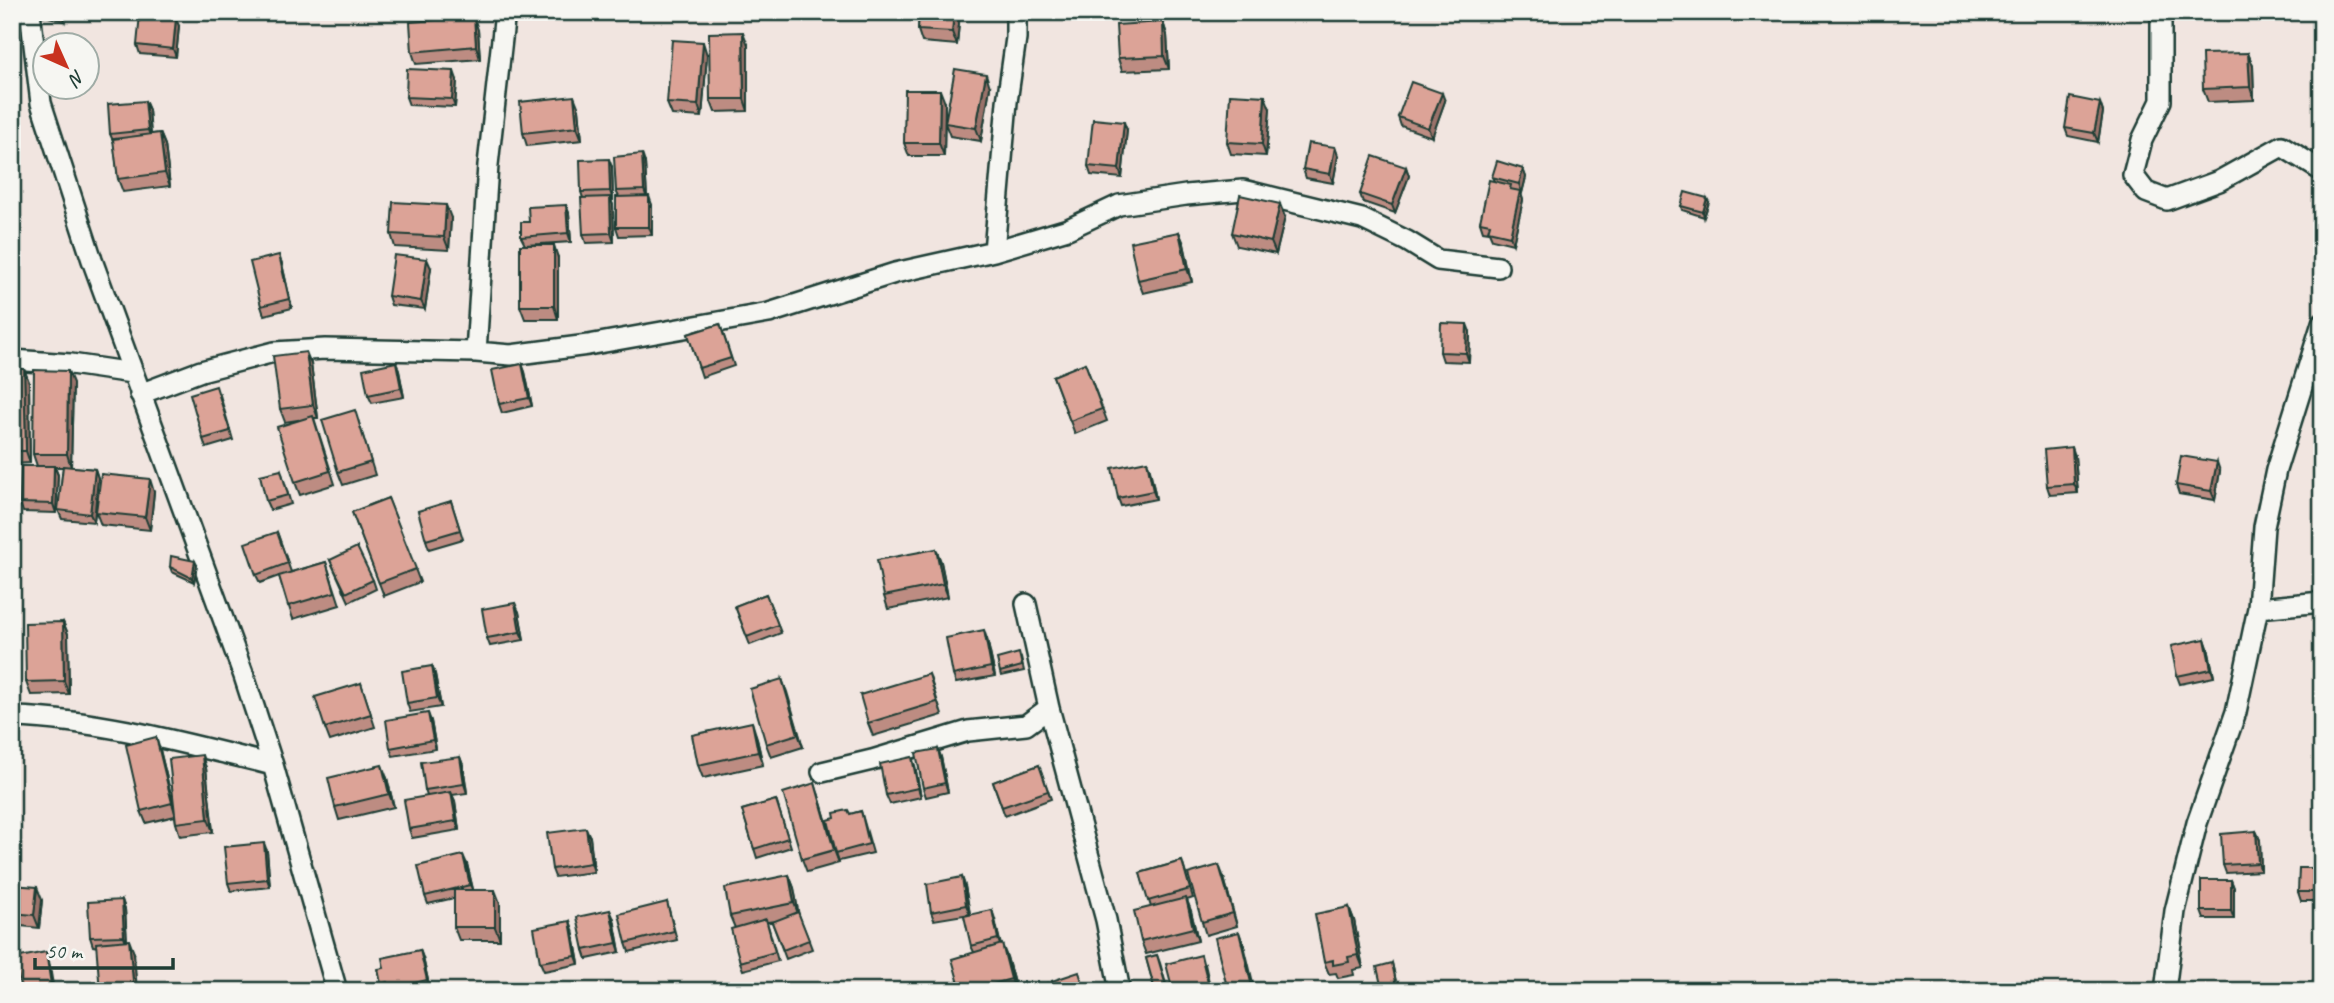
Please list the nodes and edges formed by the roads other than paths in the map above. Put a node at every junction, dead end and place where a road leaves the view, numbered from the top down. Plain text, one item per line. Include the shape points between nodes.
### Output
1 (30, 12) edge
2 (505, 12) edge
3 (1016, 12) edge
4 (2161, 12) edge
5 (2322, 172) edge
6 (994, 251) junction
7 (1498, 267) dead end
8 (2322, 323) edge
9 (476, 352) junction
10 (12, 359) edge
11 (132, 373) junction
12 (140, 394) junction
13 (2322, 601) edge
14 (1026, 604) dead end
15 (2258, 608) junction
16 (1049, 708) junction
17 (14, 717) edge
18 (273, 765) junction
19 (822, 772) dead end
20 (337, 991) edge
21 (1120, 991) edge
22 (2165, 991) edge

1 - 11 street via 41,103
2 - 9 street via 488,165
3 - 6 street
4 - 5 street via 2161,101 2142,140 2133,175 2146,192 2167,200 2219,181 2283,146
6 - 7 street via 1068,229 1119,205 1243,190 1362,219 1438,260
6 - 9 street via 895,273 769,313 588,345 511,355
8 - 15 street via 2276,470 2264,527
9 - 12 street via 274,352 201,371
10 - 11 street
11 - 12 street
12 - 18 street
13 - 15 street
14 - 16 street
15 - 22 street via 2236,712 2197,823 2175,911
16 - 19 street via 1026,725 968,731
16 - 21 street via 1106,920
17 - 18 street via 61,719
18 - 20 street

